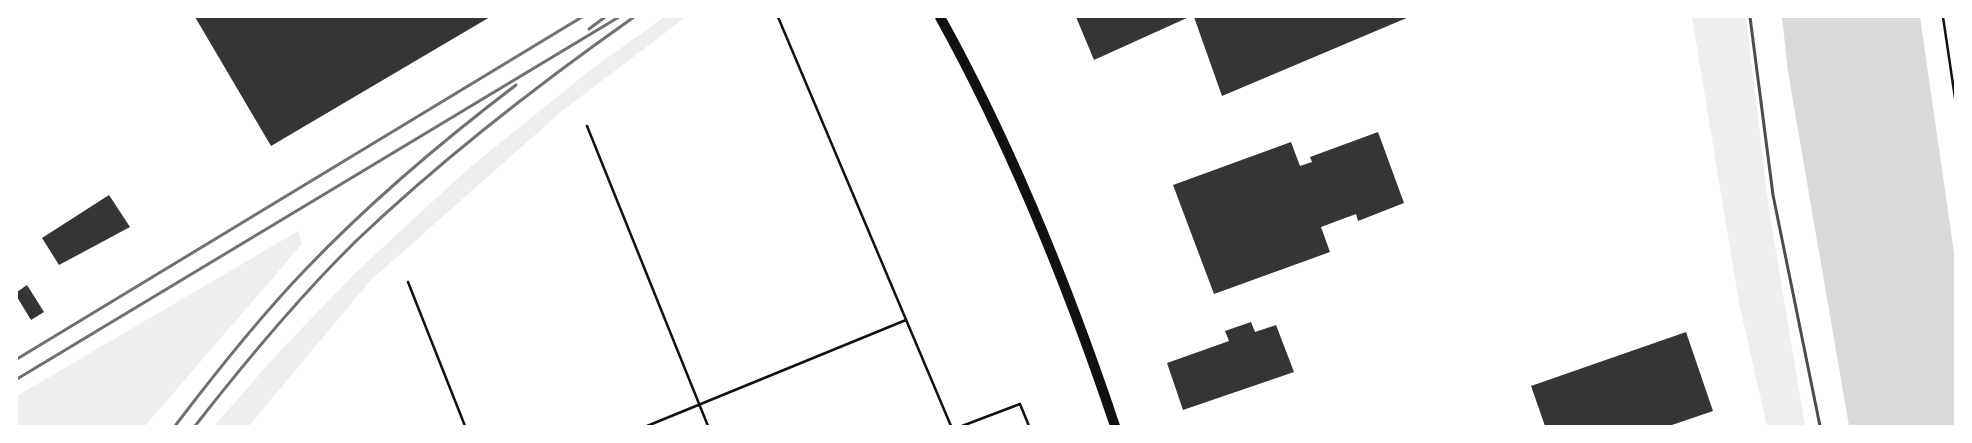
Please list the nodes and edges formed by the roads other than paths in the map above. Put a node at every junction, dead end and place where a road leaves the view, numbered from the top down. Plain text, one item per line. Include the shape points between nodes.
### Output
1 (940, 17) edge
2 (1750, 17) edge
3 (1115, 426) edge
4 (1820, 426) edge

1 - 3 main road via 961,54 1050,249 1091,354
2 - 4 lane via 1772,195

